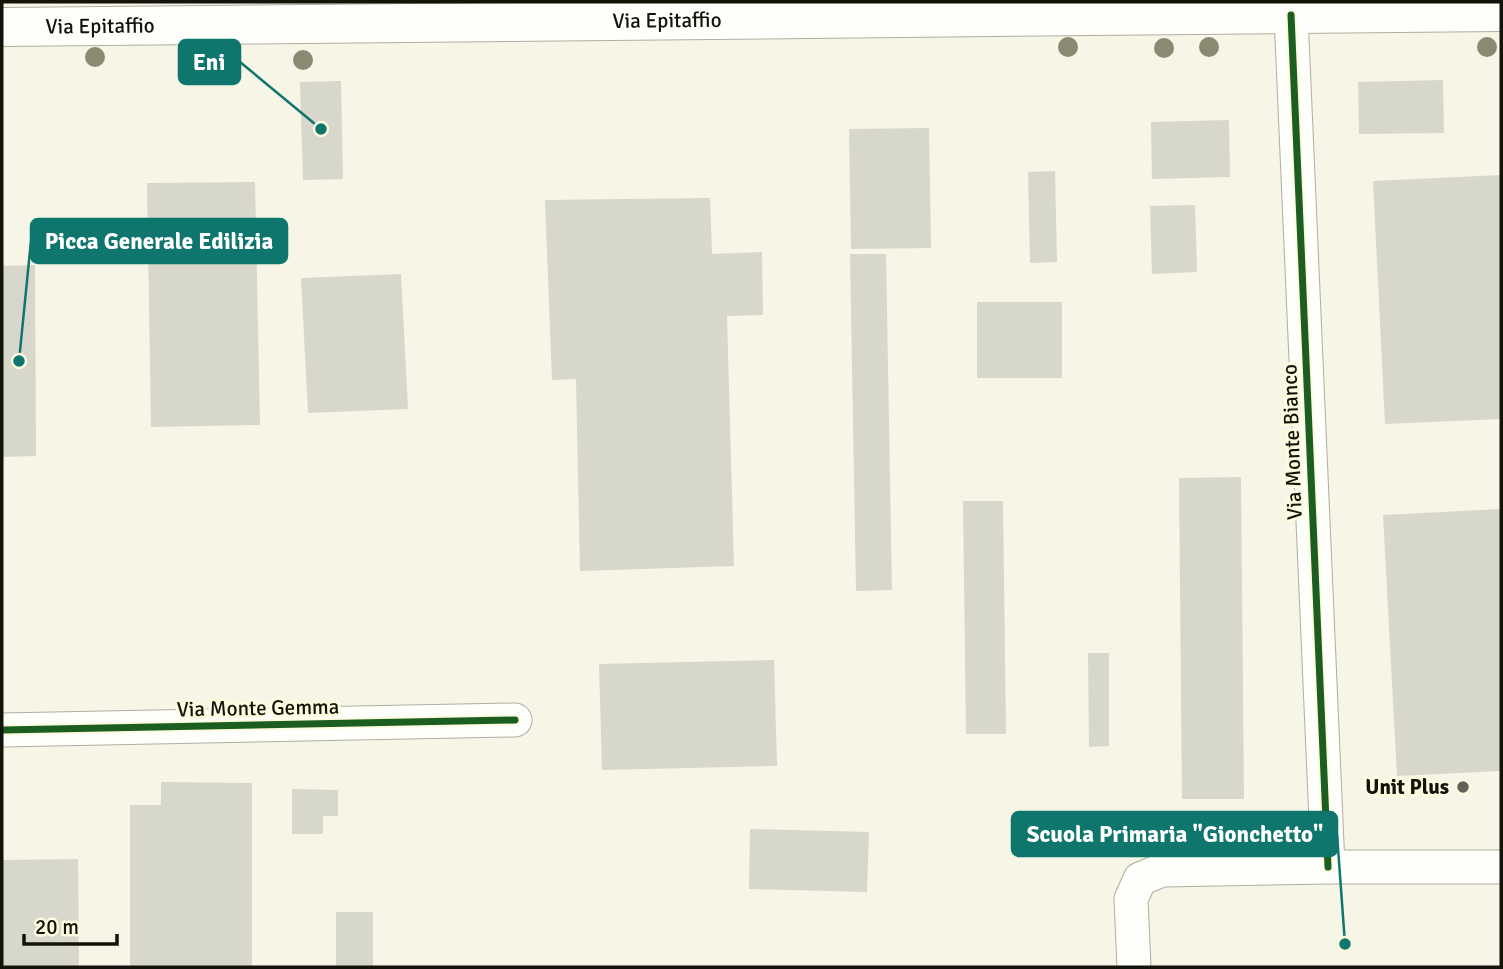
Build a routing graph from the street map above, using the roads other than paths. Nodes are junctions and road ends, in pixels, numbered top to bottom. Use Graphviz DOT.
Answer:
graph roads {
  1 [pos="1226,9"];
  2 [pos="1501,12"];
  3 [pos="330,13"];
  4 [pos="1292,15"];
  5 [pos="2,27"];
  6 [pos="515,720"];
  7 [pos="2,730"];
  8 [pos="1328,867"];
  9 [pos="1501,867"];
  10 [pos="1134,967"];
  1 -- 3 [label="main road, Via Epitaffio"];
  1 -- 4 [label="main road, Via Epitaffio"];
  2 -- 4 [label="main road, Via Epitaffio"];
  3 -- 5 [label="main road, Via Epitaffio"];
  4 -- 8 [label="street, Via Monte Bianco"];
  6 -- 7 [label="street, Via Monte Gemma"];
  8 -- 9 [label="street"];
  8 -- 10 [label="street"];
}
